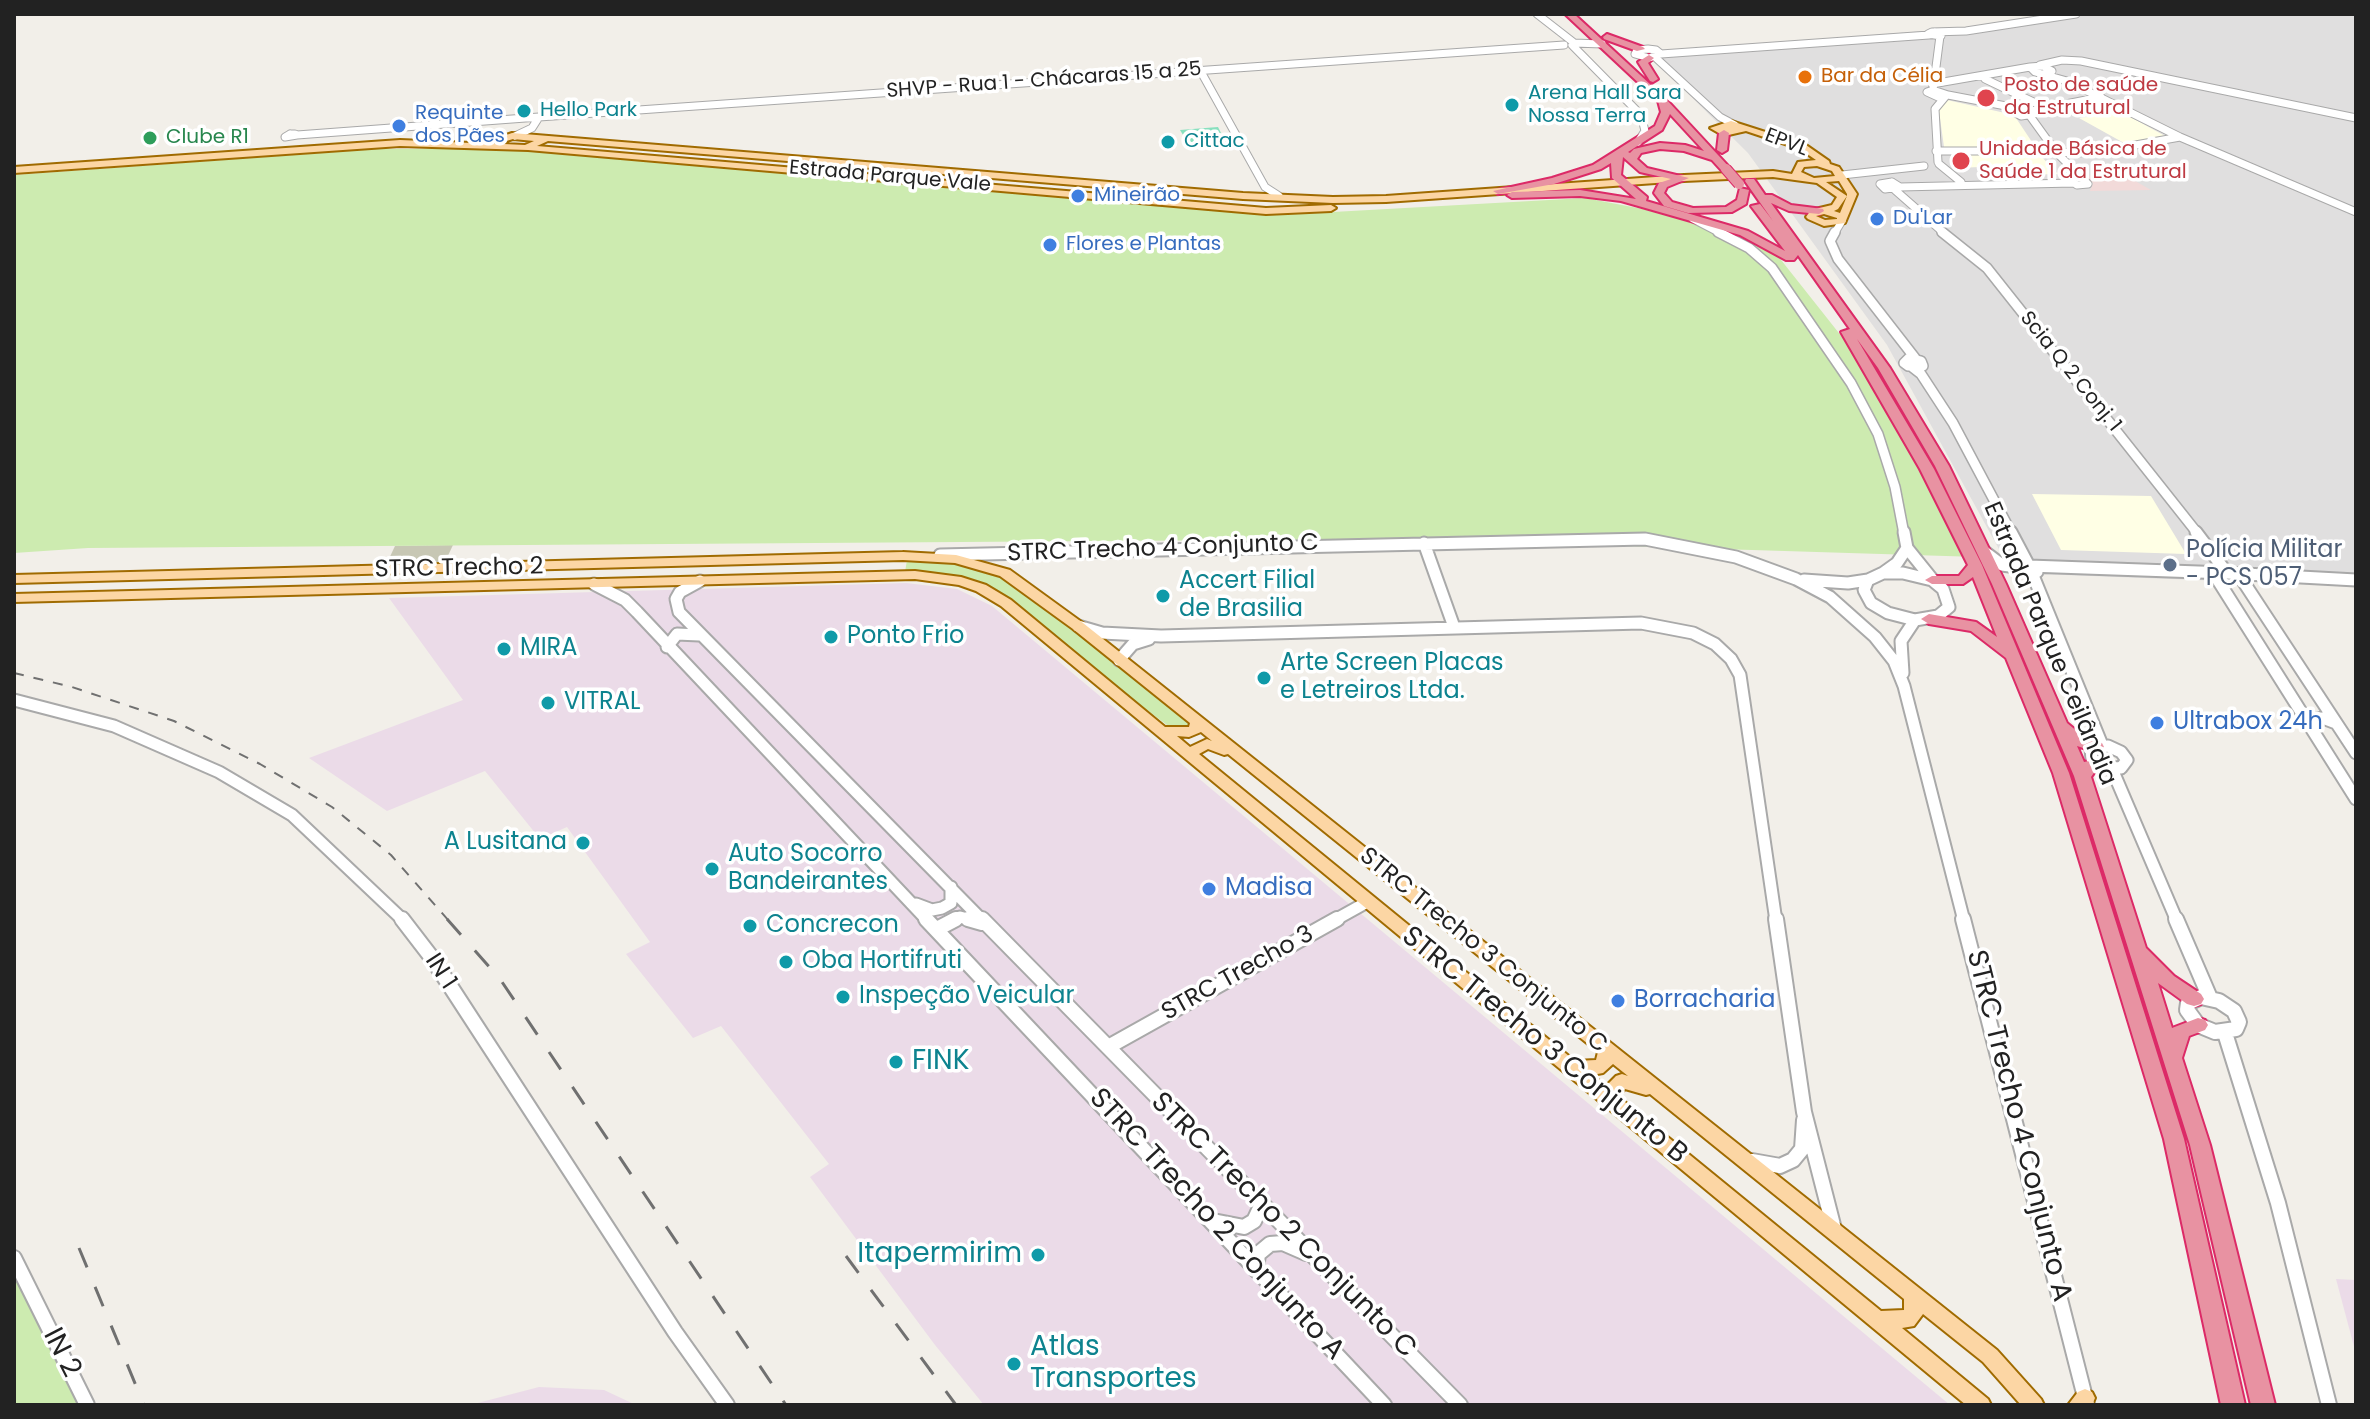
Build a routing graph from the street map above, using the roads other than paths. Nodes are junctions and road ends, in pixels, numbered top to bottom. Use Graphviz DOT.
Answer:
graph roads {
  1 [pos="1537,14"];
  2 [pos="2076,14"];
  3 [pos="1575,15"];
  4 [pos="1936,34"];
  5 [pos="1604,40"];
  6 [pos="1567,42"];
  7 [pos="1640,49"];
  8 [pos="1656,57"];
  9 [pos="2041,69"];
  10 [pos="1200,70"];
  11 [pos="1653,79"];
  12 [pos="1985,79"];
  13 [pos="1931,90"];
  14 [pos="1947,96"];
  15 [pos="2102,97"];
  16 [pos="1662,100"];
  17 [pos="2046,108"];
  18 [pos="2028,114"];
  19 [pos="539,117"];
  20 [pos="2356,118"];
  21 [pos="1720,125"];
  22 [pos="1737,128"];
  23 [pos="536,134"];
  24 [pos="512,136"];
  25 [pos="2180,137"];
  26 [pos="291,139"];
  27 [pos="1638,142"];
  28 [pos="500,147"];
  29 [pos="530,148"];
  30 [pos="1936,151"];
  31 [pos="2052,151"];
  32 [pos="1627,155"];
  33 [pos="1720,155"];
  34 [pos="1922,162"];
  35 [pos="1938,163"];
  36 [pos="52,164"];
  37 [pos="1799,165"];
  38 [pos="14,167"];
  39 [pos="1876,170"];
  40 [pos="1837,172"];
  41 [pos="1773,174"];
  42 [pos="1684,178"];
  43 [pos="2072,179"];
  44 [pos="1808,180"];
  45 [pos="1619,181"];
  46 [pos="1961,182"];
  47 [pos="1562,185"];
  48 [pos="1894,185"];
  49 [pos="1747,186"];
  50 [pos="1265,187"];
  51 [pos="1498,191"];
  52 [pos="1512,195"];
  53 [pos="1253,196"];
  54 [pos="1282,197"];
  55 [pos="1250,209"];
  56 [pos="1287,210"];
  57 [pos="1728,210"];
  58 [pos="2356,212"];
  59 [pos="1820,216"];
  60 [pos="1689,217"];
  61 [pos="1766,219"];
  62 [pos="1843,220"];
  63 [pos="1787,228"];
  64 [pos="1833,232"];
  65 [pos="1803,267"];
  66 [pos="1424,543"];
  67 [pos="1907,548"];
  68 [pos="897,556"];
  69 [pos="1979,558"];
  70 [pos="2031,570"];
  71 [pos="380,571"];
  72 [pos="441,571"];
  73 [pos="1883,573"];
  74 [pos="2219,575"];
  75 [pos="885,576"];
  76 [pos="2241,577"];
  77 [pos="14,579"];
  78 [pos="1796,579"];
  79 [pos="1868,580"];
  80 [pos="1932,580"];
  81 [pos="2356,580"];
  82 [pos="700,581"];
  83 [pos="594,584"];
  84 [pos="1999,584"];
  85 [pos="433,588"];
  86 [pos="371,589"];
  87 [pos="14,598"];
  88 [pos="1922,619"];
  89 [pos="1078,626"];
  90 [pos="1454,627"];
  91 [pos="1161,636"];
  92 [pos="703,638"];
  93 [pos="667,647"];
  94 [pos="1119,660"];
  95 [pos="2014,660"];
  96 [pos="1904,686"];
  97 [pos="14,700"];
  98 [pos="2293,701"];
  99 [pos="2323,702"];
  100 [pos="2054,711"];
  101 [pos="2306,721"];
  102 [pos="1197,722"];
  103 [pos="2337,723"];
  104 [pos="1161,730"];
  105 [pos="1189,753"];
  106 [pos="2356,753"];
  107 [pos="2102,756"];
  108 [pos="1261,773"];
  109 [pos="2082,776"];
  110 [pos="2356,799"];
  111 [pos="951,887"];
  112 [pos="1369,901"];
  113 [pos="912,902"];
  114 [pos="990,927"];
  115 [pos="937,929"];
  116 [pos="2138,950"];
  117 [pos="2202,998"];
  118 [pos="2198,1025"];
  119 [pos="2225,1033"];
  120 [pos="1108,1047"];
  121 [pos="1607,1051"];
  122 [pos="2173,1059"];
  123 [pos="1571,1068"];
  124 [pos="1612,1102"];
  125 [pos="1804,1112"];
  126 [pos="1732,1151"];
  127 [pos="1262,1204"];
  128 [pos="1209,1220"];
  129 [pos="1837,1237"];
  130 [pos="1313,1256"];
  131 [pos="14,1258"];
  132 [pos="1256,1270"];
  133 [pos="1914,1297"];
  134 [pos="1878,1319"];
  135 [pos="2084,1403"];
  136 [pos="1459,1404"];
  137 [pos="2037,1404"];
  138 [pos="87,1405"];
  139 [pos="727,1405"];
  140 [pos="1384,1405"];
  141 [pos="1981,1405"];
  142 [pos="2233,1405"];
  143 [pos="2263,1405"];
  144 [pos="2329,1405"];
  1 -- 6 [label="street"];
  2 -- 4 [label="street"];
  3 -- 5 [label="highway, Estrada Parque Ceilândia"];
  4 -- 8 [label="street"];
  4 -- 13 [label="street"];
  5 -- 6 [label="street, SHVP - Rua 1 - Chácaras 15 a 25"];
  5 -- 7 [label="highway"];
  5 -- 11 [label="highway, Estrada Parque Ceilândia"];
  5 -- 16 [label="highway, Estrada Parque Ceilândia"];
  6 -- 10 [label="street, SHVP - Rua 1 - Chácaras 15 a 25"];
  6 -- 27 [label="street"];
  7 -- 8 [label="street"];
  7 -- 8 [label="street, EPVL"];
  8 -- 11 [label="highway"];
  8 -- 21 [label="street, EPVL"];
  9 -- 12 [label="street"];
  9 -- 13 [label="street"];
  9 -- 15 [label="street"];
  9 -- 20 [label="street"];
  10 -- 19 [label="street, SHVP - Rua 1 - Chácaras 15 a 25"];
  10 -- 50 [label="street"];
  11 -- 33 [label="highway, Estrada Parque Ceilândia"];
  12 -- 14 [label="street"];
  12 -- 17 [label="street"];
  13 -- 14 [label="street"];
  13 -- 34 [label="street"];
  14 -- 18 [label="street"];
  14 -- 30 [label="street"];
  15 -- 17 [label="street"];
  15 -- 25 [label="street"];
  16 -- 27 [label="highway"];
  16 -- 33 [label="highway, Estrada Parque Ceilândia"];
  17 -- 18 [label="street"];
  18 -- 31 [label="street"];
  19 -- 23 [label="street"];
  19 -- 26 [label="street, SHVP - Rua 1 - Chácaras 15 a 25"];
  21 -- 22 [label="main road"];
  21 -- 22 [label="street, EPVL"];
  21 -- 33 [label="highway"];
  22 -- 37 [label="main road, EPVL"];
  22 -- 40 [label="main road, EPVL"];
  23 -- 24 [label="main road, Estrada Parque Vale"];
  23 -- 29 [label="main road"];
  23 -- 53 [label="main road, Estrada Parque Vale"];
  24 -- 26 [label="main road"];
  24 -- 28 [label="main road"];
  25 -- 31 [label="street"];
  25 -- 58 [label="street"];
  26 -- 36 [label="main road"];
  27 -- 32 [label="highway"];
  28 -- 29 [label="main road, Estrada Parque Vale"];
  28 -- 36 [label="main road"];
  29 -- 55 [label="main road, Estrada Parque Vale"];
  30 -- 31 [label="street"];
  30 -- 35 [label="street"];
  31 -- 43 [label="street"];
  32 -- 33 [label="highway"];
  32 -- 42 [label="highway"];
  32 -- 45 [label="highway"];
  32 -- 51 [label="highway"];
  33 -- 49 [label="highway, Estrada Parque Ceilândia, bridge"];
  34 -- 35 [label="street"];
  34 -- 39 [label="street"];
  34 -- 40 [label="street"];
  35 -- 46 [label="street"];
  36 -- 38 [label="main road"];
  37 -- 40 [label="main road"];
  37 -- 41 [label="main road"];
  37 -- 44 [label="main road"];
  39 -- 40 [label="street"];
  39 -- 48 [label="street, Scia Q 2 Conj. 1"];
  40 -- 44 [label="main road"];
  40 -- 62 [label="main road"];
  41 -- 42 [label="main road"];
  41 -- 44 [label="main road"];
  42 -- 45 [label="main road"];
  42 -- 57 [label="highway"];
  43 -- 46 [label="street"];
  43 -- 48 [label="street"];
  44 -- 59 [label="main road, EPVL"];
  45 -- 47 [label="main road"];
  45 -- 60 [label="highway"];
  46 -- 48 [label="street"];
  47 -- 51 [label="main road"];
  47 -- 52 [label="main road"];
  48 -- 74 [label="street, Scia Q 2 Conj. 1"];
  49 -- 57 [label="highway"];
  49 -- 59 [label="highway"];
  49 -- 61 [label="highway, Estrada Parque Ceilândia"];
  49 -- 63 [label="highway, Estrada Parque Ceilândia"];
  50 -- 53 [label="street"];
  50 -- 54 [label="street"];
  51 -- 54 [label="main road"];
  52 -- 56 [label="main road"];
  52 -- 60 [label="highway"];
  53 -- 54 [label="main road, Estrada Parque Vale"];
  53 -- 55 [label="main road"];
  54 -- 56 [label="main road"];
  55 -- 56 [label="main road, Estrada Parque Vale"];
  57 -- 61 [label="highway"];
  59 -- 62 [label="main road"];
  59 -- 63 [label="highway"];
  59 -- 64 [label="street"];
  60 -- 65 [label="highway"];
  60 -- 67 [label="street"];
  61 -- 65 [label="highway, Estrada Parque Ceilândia"];
  62 -- 64 [label="street"];
  63 -- 69 [label="highway, Estrada Parque Ceilândia"];
  64 -- 70 [label="street"];
  65 -- 69 [label="highway, Estrada Parque Ceilândia"];
  66 -- 68 [label="street, STRC Trecho 4 Conjunto C"];
  66 -- 78 [label="street, STRC Trecho 4 Conjunto C"];
  66 -- 90 [label="street"];
  67 -- 73 [label="street"];
  67 -- 80 [label="street"];
  68 -- 72 [label="main road, STRC Trecho 2"];
  68 -- 75 [label="main road"];
  68 -- 89 [label="main road, STRC Trecho 3 Conjunto C"];
  69 -- 70 [label="street"];
  69 -- 80 [label="highway"];
  69 -- 84 [label="highway, Estrada Parque Ceilândia"];
  69 -- 95 [label="highway, Estrada Parque Ceilândia"];
  70 -- 74 [label="street"];
  70 -- 84 [label="street"];
  70 -- 107 [label="street"];
  71 -- 72 [label="main road, STRC Trecho 2"];
  71 -- 77 [label="main road, STRC Trecho 2"];
  71 -- 86 [label="main road"];
  72 -- 85 [label="main road"];
  73 -- 79 [label="street"];
  73 -- 80 [label="street"];
  74 -- 76 [label="street"];
  74 -- 98 [label="street, Scia Q 2 Conj. 1"];
  75 -- 82 [label="main road, STRC Trecho 3 Conjunto C"];
  75 -- 104 [label="main road, STRC Trecho 3 Conjunto C"];
  76 -- 81 [label="street"];
  76 -- 99 [label="street"];
  78 -- 79 [label="street"];
  78 -- 96 [label="street"];
  79 -- 88 [label="street"];
  80 -- 88 [label="street"];
  82 -- 83 [label="main road, STRC Trecho 2"];
  82 -- 92 [label="street, STRC Trecho 2 Conjunto C"];
  83 -- 85 [label="main road, STRC Trecho 2"];
  83 -- 93 [label="street, STRC Trecho 2 Conjunto A"];
  84 -- 100 [label="highway, Estrada Parque Ceilândia"];
  85 -- 86 [label="main road, STRC Trecho 2"];
  86 -- 87 [label="main road, STRC Trecho 2"];
  88 -- 95 [label="highway"];
  88 -- 96 [label="street"];
  89 -- 91 [label="street"];
  89 -- 94 [label="main road, STRC Trecho 3 Conjunto C"];
  90 -- 91 [label="street"];
  90 -- 125 [label="street"];
  91 -- 94 [label="street"];
  92 -- 93 [label="street"];
  92 -- 111 [label="street, STRC Trecho 2 Conjunto C"];
  93 -- 113 [label="street, STRC Trecho 2 Conjunto A"];
  94 -- 102 [label="main road, STRC Trecho 3 Conjunto C"];
  95 -- 142 [label="highway, Estrada Parque Ceilândia"];
  96 -- 135 [label="street, STRC Trecho 4 Conjunto A"];
  97 -- 139 [label="street, IN 1"];
  98 -- 99 [label="street"];
  98 -- 101 [label="street, Scia Q 2 Conj. 1"];
  99 -- 103 [label="street"];
  100 -- 107 [label="highway"];
  100 -- 109 [label="highway, Estrada Parque Ceilândia"];
  101 -- 103 [label="street"];
  101 -- 110 [label="street, Scia Q 2 Conj. 1"];
  102 -- 104 [label="main road"];
  102 -- 108 [label="main road, STRC Trecho 3 Conjunto C"];
  103 -- 106 [label="street"];
  104 -- 105 [label="main road, STRC Trecho 3 Conjunto C"];
  105 -- 108 [label="main road"];
  105 -- 112 [label="main road, STRC Trecho 3 Conjunto C"];
  107 -- 109 [label="highway"];
  107 -- 117 [label="street"];
  108 -- 121 [label="main road, STRC Trecho 3 Conjunto C"];
  109 -- 116 [label="highway, Estrada Parque Ceilândia"];
  111 -- 113 [label="street"];
  111 -- 114 [label="street, STRC Trecho 2 Conjunto C"];
  112 -- 120 [label="street, STRC Trecho 3"];
  112 -- 123 [label="main road, STRC Trecho 3 Conjunto B"];
  113 -- 115 [label="street, STRC Trecho 2 Conjunto A"];
  114 -- 115 [label="street"];
  114 -- 120 [label="street, STRC Trecho 2 Conjunto C"];
  115 -- 128 [label="street, STRC Trecho 2 Conjunto A"];
  116 -- 117 [label="highway"];
  116 -- 122 [label="highway, Estrada Parque Ceilândia"];
  117 -- 118 [label="street"];
  117 -- 119 [label="street"];
  118 -- 119 [label="street"];
  118 -- 122 [label="highway"];
  119 -- 144 [label="street"];
  120 -- 127 [label="street, STRC Trecho 2 Conjunto C"];
  121 -- 123 [label="main road"];
  121 -- 126 [label="main road, STRC Trecho 3 Conjunto C"];
  122 -- 143 [label="highway, Estrada Parque Ceilândia"];
  123 -- 124 [label="main road, STRC Trecho 3 Conjunto B"];
  124 -- 126 [label="main road"];
  124 -- 134 [label="main road, STRC Trecho 3 Conjunto B"];
  125 -- 126 [label="street"];
  125 -- 129 [label="street"];
  126 -- 129 [label="main road, STRC Trecho 3 Conjunto C"];
  127 -- 128 [label="street"];
  127 -- 130 [label="street, STRC Trecho 2 Conjunto C"];
  128 -- 132 [label="street, STRC Trecho 2 Conjunto A"];
  129 -- 133 [label="main road, STRC Trecho 3 Conjunto C"];
  130 -- 132 [label="street"];
  130 -- 136 [label="street, STRC Trecho 2 Conjunto C"];
  131 -- 138 [label="street, IN 2"];
  132 -- 140 [label="street, STRC Trecho 2 Conjunto A"];
  133 -- 134 [label="main road"];
  133 -- 137 [label="main road, STRC Trecho 3 Conjunto C"];
  134 -- 141 [label="main road, STRC Trecho 3 Conjunto B"];
}
